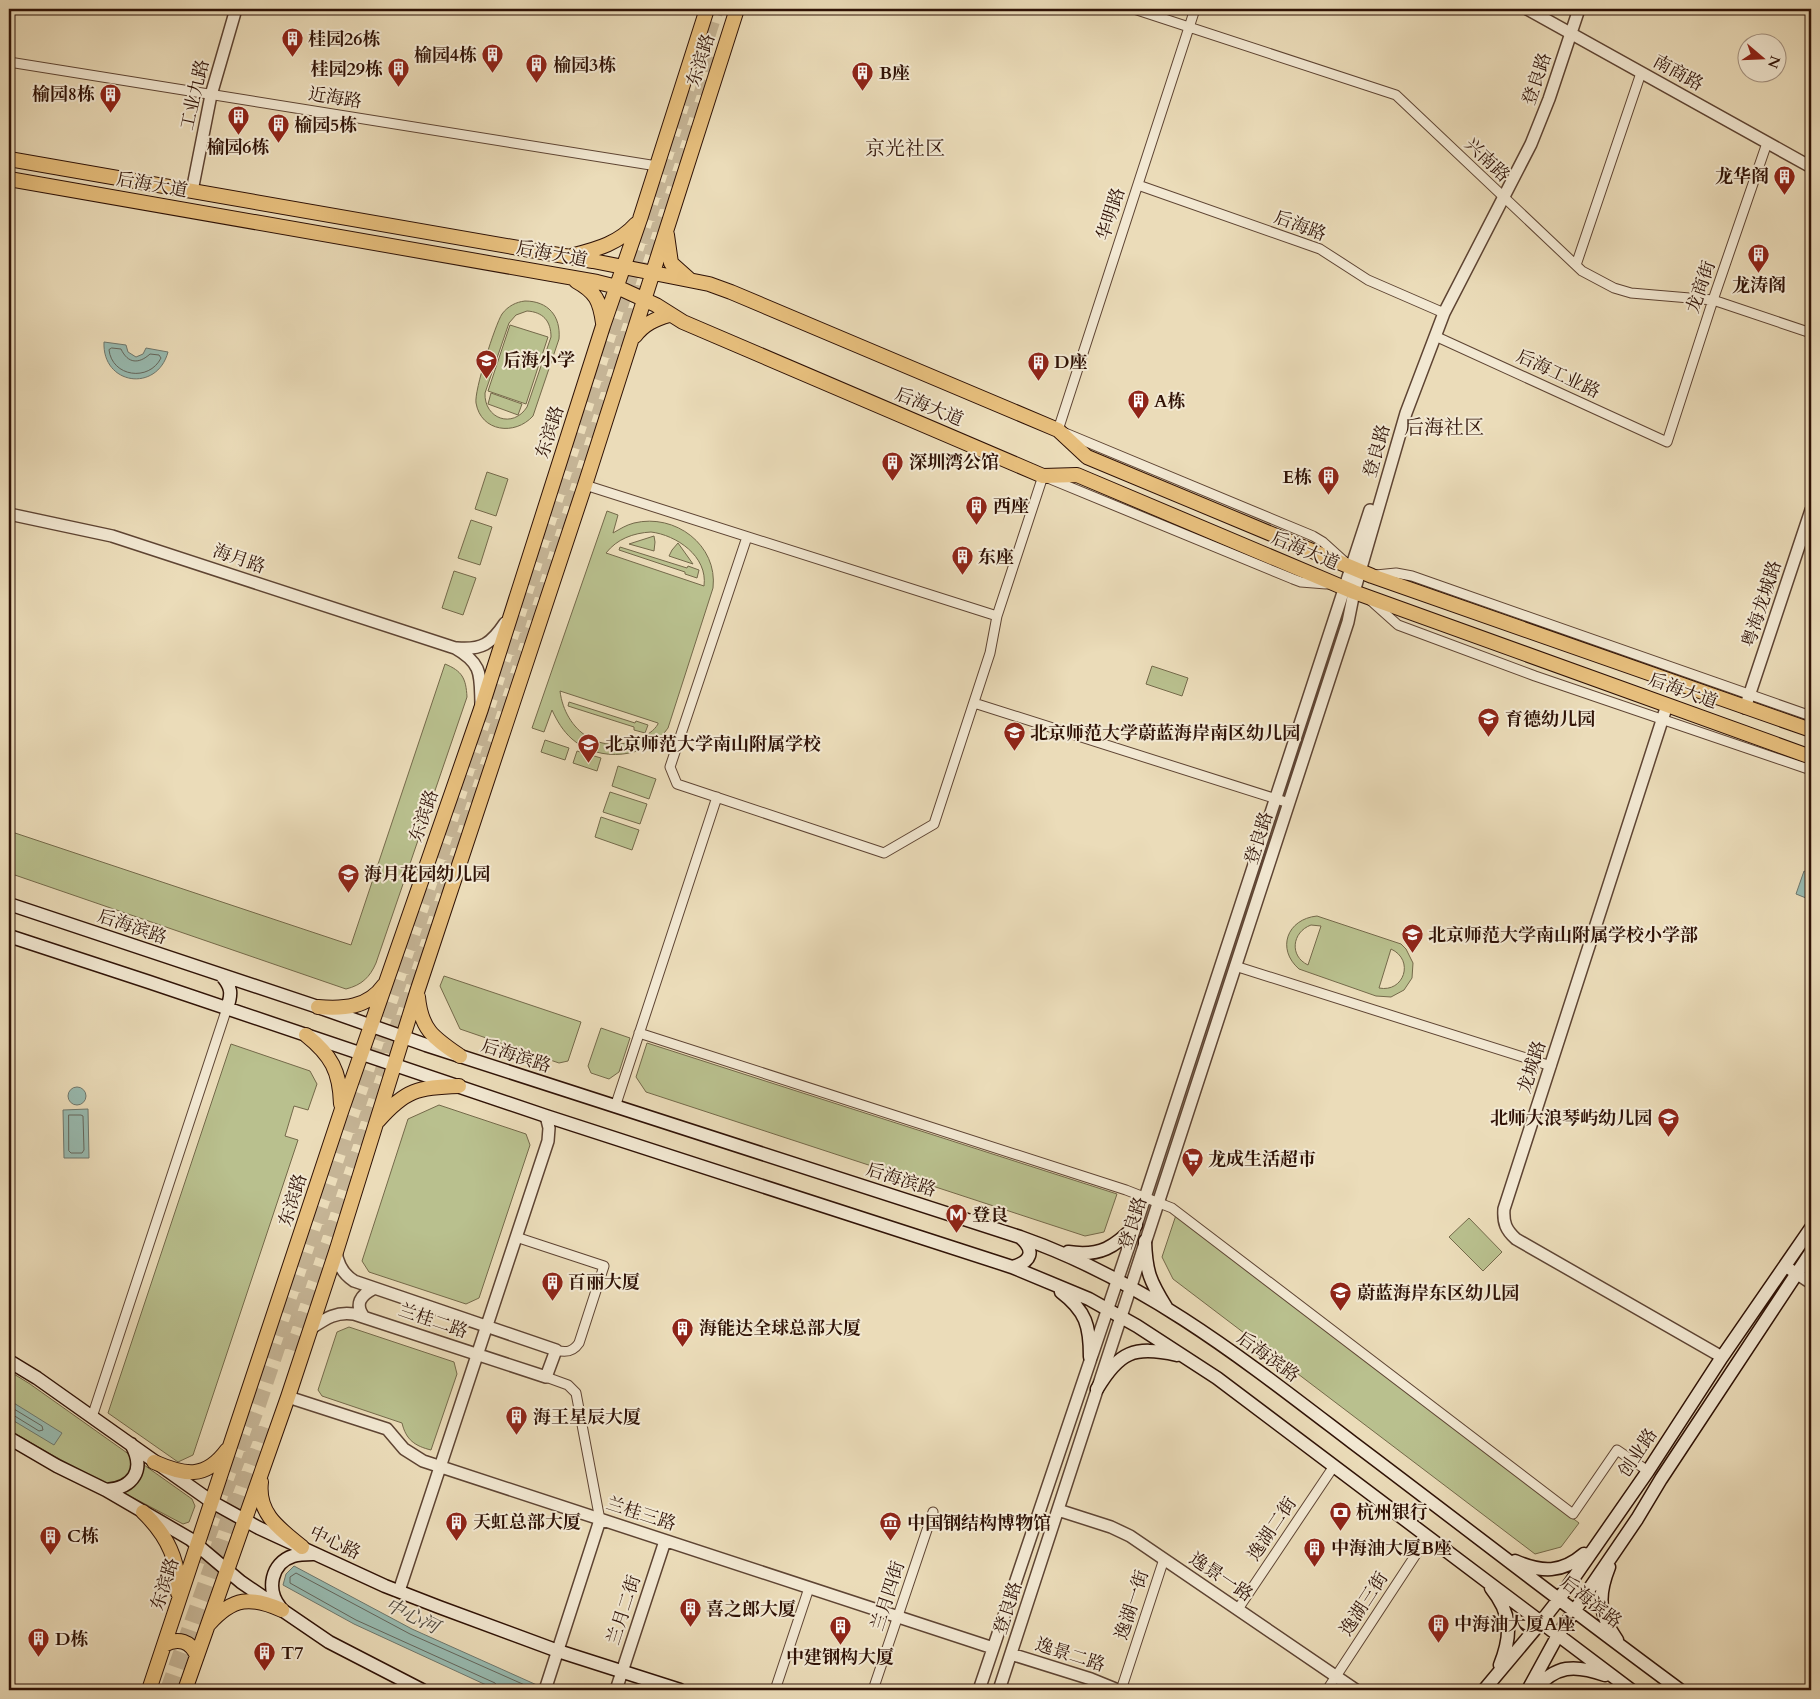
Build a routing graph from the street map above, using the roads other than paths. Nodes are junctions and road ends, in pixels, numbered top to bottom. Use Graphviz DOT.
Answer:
graph roads {
  1 [pos="236,9"];
  2 [pos="707,9"];
  3 [pos="737,9"];
  4 [pos="1134,9"];
  5 [pos="1195,9"];
  6 [pos="1527,9"];
  7 [pos="1579,9"];
  8 [pos="1189,27"];
  9 [pos="1571,34"];
  10 [pos="9,62"];
  11 [pos="1642,73"];
  12 [pos="211,95"];
  13 [pos="1767,143"];
  14 [pos="9,159"];
  15 [pos="657,166"];
  16 [pos="1811,167"];
  17 [pos="9,179"];
  18 [pos="1138,185"];
  19 [pos="192,191"];
  20 [pos="1504,198"];
  21 [pos="640,219"];
  22 [pos="667,229"];
  23 [pos="568,256"];
  24 [pos="1576,265"];
  25 [pos="623,267"];
  26 [pos="653,273"];
  27 [pos="568,277"];
  28 [pos="690,280"];
  29 [pos="617,287"];
  30 [pos="645,300"];
  31 [pos="1713,300"];
  32 [pos="1444,312"];
  33 [pos="669,315"];
  34 [pos="603,326"];
  35 [pos="1811,332"];
  36 [pos="1435,336"];
  37 [pos="631,342"];
  38 [pos="1058,430"];
  39 [pos="1667,442"];
  40 [pos="1043,476"];
  41 [pos="585,485"];
  42 [pos="1811,510"];
  43 [pos="9,514"];
  44 [pos="748,537"];
  45 [pos="1361,571"];
  46 [pos="1351,590"];
  47 [pos="513,610"];
  48 [pos="997,616"];
  49 [pos="455,648"];
  50 [pos="1748,701"];
  51 [pos="974,703"];
  52 [pos="481,709"];
  53 [pos="1665,712"];
  54 [pos="1811,716"];
  55 [pos="1811,730"];
  56 [pos="1811,757"];
  57 [pos="1811,770"];
  58 [pos="717,797"];
  59 [pos="1275,798"];
  60 [pos="1289,803"];
  61 [pos="9,904"];
  62 [pos="9,936"];
  63 [pos="1235,966"];
  64 [pos="221,975"];
  65 [pos="388,978"];
  66 [pos="417,992"];
  67 [pos="318,1007"];
  68 [pos="228,1008"];
  69 [pos="372,1026"];
  70 [pos="639,1033"];
  71 [pos="306,1035"];
  72 [pos="403,1037"];
  73 [pos="362,1053"];
  74 [pos="460,1056"];
  75 [pos="394,1064"];
  76 [pos="1551,1066"];
  77 [pos="459,1086"];
  78 [pos="615,1107"];
  79 [pos="342,1112"];
  80 [pos="1172,1113"];
  81 [pos="546,1116"];
  82 [pos="1186,1117"];
  83 [pos="374,1125"];
  84 [pos="1145,1196"];
  85 [pos="1158,1201"];
  86 [pos="1136,1225"];
  87 [pos="1811,1228"];
  88 [pos="516,1237"];
  89 [pos="1020,1237"];
  90 [pos="1145,1241"];
  91 [pos="1056,1250"];
  92 [pos="336,1252"];
  93 [pos="1793,1255"];
  94 [pos="1809,1260"];
  95 [pos="1785,1266"];
  96 [pos="1012,1267"];
  97 [pos="1796,1273"];
  98 [pos="1117,1280"];
  99 [pos="1047,1281"];
  100 [pos="1811,1283"];
  101 [pos="1130,1287"];
  102 [pos="373,1289"];
  103 [pos="1107,1308"];
  104 [pos="1168,1309"];
  105 [pos="364,1316"];
  106 [pos="1120,1316"];
  107 [pos="486,1327"];
  108 [pos="310,1329"];
  109 [pos="556,1350"];
  110 [pos="477,1354"];
  111 [pos="1090,1357"];
  112 [pos="1722,1357"];
  113 [pos="1188,1358"];
  114 [pos="9,1361"];
  115 [pos="546,1378"];
  116 [pos="1097,1389"];
  117 [pos="288,1397"];
  118 [pos="92,1417"];
  119 [pos="9,1438"];
  120 [pos="130,1444"];
  121 [pos="232,1444"];
  122 [pos="154,1462"];
  123 [pos="1334,1466"];
  124 [pos="440,1467"];
  125 [pos="262,1471"];
  126 [pos="1648,1471"];
  127 [pos="1660,1479"];
  128 [pos="106,1490"];
  129 [pos="212,1502"];
  130 [pos="1058,1510"];
  131 [pos="143,1512"];
  132 [pos="933,1512"];
  133 [pos="244,1520"];
  134 [pos="600,1520"];
  135 [pos="1428,1536"];
  136 [pos="1600,1538"];
  137 [pos="665,1541"];
  138 [pos="197,1545"];
  139 [pos="302,1547"];
  140 [pos="1617,1548"];
  141 [pos="318,1554"];
  142 [pos="1501,1554"];
  143 [pos="1164,1559"];
  144 [pos="227,1570"];
  145 [pos="1481,1577"];
  146 [pos="809,1588"];
  147 [pos="399,1591"];
  148 [pos="1558,1599"];
  149 [pos="178,1604"];
  150 [pos="1238,1609"];
  151 [pos="282,1610"];
  152 [pos="1575,1611"];
  153 [pos="898,1617"];
  154 [pos="1541,1622"];
  155 [pos="207,1627"];
  156 [pos="1558,1636"];
  157 [pos="164,1645"];
  158 [pos="993,1648"];
  159 [pos="1623,1648"];
  160 [pos="1011,1654"];
  161 [pos="197,1656"];
  162 [pos="556,1656"];
  163 [pos="1336,1676"];
  164 [pos="1614,1678"];
  165 [pos="619,1681"];
  166 [pos="1487,1686"];
  167 [pos="149,1690"];
  168 [pos="185,1690"];
  169 [pos="422,1690"];
  170 [pos="545,1690"];
  171 [pos="680,1690"];
  172 [pos="775,1690"];
  173 [pos="874,1690"];
  174 [pos="979,1690"];
  175 [pos="999,1690"];
  176 [pos="1120,1690"];
  177 [pos="1327,1690"];
  178 [pos="1356,1690"];
  179 [pos="1528,1690"];
  180 [pos="1534,1690"];
  181 [pos="1630,1690"];
  182 [pos="1680,1690"];
  1 -- 12 [label="street, 工业九路"];
  2 -- 15 [label="main road, 东滨路"];
  3 -- 22 [label="main road, 东滨路"];
  4 -- 8 [label="street, 兴南路"];
  5 -- 8 [label="street, 华明路"];
  6 -- 9 [label="street, 南商路"];
  7 -- 9 [label="street, 登良路"];
  8 -- 18 [label="street, 华明路"];
  8 -- 20 [label="street, 兴南路"];
  9 -- 11 [label="street, 南商路"];
  9 -- 20 [label="street, 登良路"];
  10 -- 12 [label="street, 近海路"];
  11 -- 13 [label="street, 南商路"];
  11 -- 24 [label="street"];
  12 -- 15 [label="street, 近海路"];
  12 -- 19 [label="street, 工业九路"];
  13 -- 16 [label="street, 南商路"];
  13 -- 31 [label="street, 龙商街"];
  14 -- 19 [label="main road, 后海大道"];
  15 -- 21 [label="main road, 东滨路"];
  17 -- 27 [label="main road, 后海大道"];
  18 -- 32 [label="street, 后海路"];
  18 -- 38 [label="street, 华明路"];
  19 -- 23 [label="main road, 后海大道"];
  20 -- 24 [label="street, 兴南路"];
  20 -- 32 [label="street, 登良路"];
  21 -- 23 [label="main road"];
  21 -- 25 [label="main road, 东滨路"];
  22 -- 26 [label="main road, 东滨路"];
  22 -- 28 [label="main road"];
  23 -- 25 [label="main road, 后海大道"];
  24 -- 31 [label="street, 兴南路"];
  25 -- 26 [label="main road, 后海大道"];
  25 -- 29 [label="main road, 东滨路"];
  26 -- 28 [label="main road, 后海大道"];
  26 -- 30 [label="main road, 东滨路"];
  27 -- 29 [label="main road, 后海大道"];
  27 -- 34 [label="main road"];
  28 -- 38 [label="main road, 后海大道"];
  29 -- 30 [label="main road, 后海大道"];
  29 -- 34 [label="main road, 东滨路"];
  30 -- 33 [label="main road, 后海大道"];
  30 -- 37 [label="main road, 东滨路"];
  31 -- 35 [label="street, 兴南路"];
  31 -- 39 [label="street, 龙商街"];
  32 -- 36 [label="street, 登良路"];
  33 -- 37 [label="main road"];
  33 -- 40 [label="main road, 后海大道"];
  34 -- 47 [label="main road, 东滨路"];
  36 -- 39 [label="street, 后海工业路"];
  36 -- 45 [label="street, 登良路"];
  37 -- 41 [label="main road, 东滨路"];
  38 -- 45 [label="main road, 后海大道"];
  40 -- 46 [label="main road, 后海大道"];
  40 -- 48 [label="street"];
  41 -- 44 [label="street"];
  41 -- 66 [label="main road, 东滨路"];
  42 -- 50 [label="street, 粤海龙城路"];
  43 -- 49 [label="street, 海月路"];
  44 -- 48 [label="street"];
  44 -- 58 [label="street"];
  45 -- 46 [label="street, 登良路"];
  45 -- 50 [label="main road, 后海大道"];
  46 -- 53 [label="main road, 后海大道"];
  46 -- 59 [label="street"];
  46 -- 60 [label="street, 登良路"];
  47 -- 49 [label="street"];
  47 -- 52 [label="main road, 东滨路"];
  48 -- 51 [label="street"];
  49 -- 52 [label="street"];
  50 -- 54 [label="street"];
  50 -- 55 [label="main road, 后海大道"];
  51 -- 58 [label="street"];
  51 -- 59 [label="street"];
  52 -- 65 [label="main road, 东滨路"];
  53 -- 56 [label="main road, 后海大道"];
  53 -- 57 [label="street"];
  53 -- 76 [label="street, 龙城路"];
  58 -- 70 [label="street"];
  59 -- 60 [label="street"];
  59 -- 80 [label="street"];
  60 -- 63 [label="street, 登良路"];
  61 -- 64 [label="main road, 后海滨路"];
  62 -- 68 [label="main road"];
  63 -- 76 [label="street"];
  63 -- 82 [label="street, 登良路"];
  64 -- 67 [label="main road, 后海滨路"];
  64 -- 68 [label="main road"];
  65 -- 67 [label="main road"];
  65 -- 69 [label="main road, 东滨路"];
  66 -- 72 [label="main road, 东滨路"];
  66 -- 74 [label="main road"];
  67 -- 69 [label="main road, 后海滨路"];
  68 -- 71 [label="main road"];
  68 -- 118 [label="street"];
  69 -- 72 [label="main road, 后海滨路"];
  69 -- 73 [label="main road, 东滨路"];
  70 -- 78 [label="street"];
  70 -- 84 [label="street"];
  71 -- 73 [label="main road"];
  71 -- 79 [label="main road"];
  72 -- 74 [label="main road, 后海滨路"];
  72 -- 75 [label="main road, 东滨路"];
  73 -- 75 [label="main road"];
  73 -- 79 [label="main road, 东滨路"];
  74 -- 78 [label="main road, 后海滨路"];
  75 -- 77 [label="main road"];
  75 -- 83 [label="main road, 东滨路"];
  76 -- 112 [label="street, 龙城路"];
  77 -- 81 [label="main road"];
  77 -- 83 [label="main road"];
  78 -- 89 [label="main road, 后海滨路"];
  79 -- 121 [label="main road, 东滨路"];
  80 -- 82 [label="street"];
  80 -- 84 [label="street"];
  81 -- 88 [label="street"];
  81 -- 96 [label="main road"];
  82 -- 85 [label="street, 登良路"];
  83 -- 92 [label="main road, 东滨路"];
  84 -- 85 [label="street"];
  84 -- 86 [label="street"];
  85 -- 90 [label="street, 登良路"];
  85 -- 126 [label="street"];
  86 -- 91 [label="main road"];
  86 -- 98 [label="street"];
  87 -- 93 [label="main road, 创业路"];
  88 -- 107 [label="street"];
  88 -- 109 [label="street"];
  89 -- 91 [label="main road, 后海滨路"];
  89 -- 96 [label="main road"];
  90 -- 101 [label="street, 登良路"];
  90 -- 104 [label="main road"];
  91 -- 98 [label="main road, 后海滨路"];
  92 -- 102 [label="street, 兰桂二路"];
  92 -- 108 [label="main road, 东滨路"];
  93 -- 94 [label="street"];
  93 -- 95 [label="main road, 创业路"];
  94 -- 97 [label="main road, 创业路"];
  95 -- 97 [label="street"];
  95 -- 112 [label="main road, 创业路"];
  96 -- 99 [label="main road"];
  97 -- 100 [label="street"];
  97 -- 127 [label="main road, 创业路"];
  98 -- 101 [label="main road, 后海滨路"];
  98 -- 103 [label="street"];
  99 -- 103 [label="main road"];
  99 -- 111 [label="main road"];
  101 -- 104 [label="main road, 后海滨路"];
  101 -- 106 [label="street, 登良路"];
  102 -- 105 [label="street"];
  102 -- 107 [label="street, 兰桂二路"];
  103 -- 106 [label="main road"];
  103 -- 111 [label="street"];
  104 -- 142 [label="main road, 后海滨路"];
  105 -- 108 [label="street, 兰桂二路"];
  105 -- 110 [label="street, 兰桂二路"];
  106 -- 113 [label="main road"];
  106 -- 116 [label="street, 登良路"];
  107 -- 109 [label="street, 兰桂二路"];
  107 -- 110 [label="street"];
  108 -- 117 [label="main road, 东滨路"];
  109 -- 115 [label="street"];
  110 -- 115 [label="street, 兰桂二路"];
  110 -- 124 [label="street"];
  111 -- 158 [label="street"];
  112 -- 126 [label="main road, 创业路"];
  113 -- 116 [label="main road"];
  113 -- 123 [label="main road"];
  114 -- 118 [label="main road, 中心路"];
  115 -- 134 [label="street"];
  116 -- 130 [label="street, 登良路"];
  117 -- 124 [label="street, 兰桂三路"];
  117 -- 125 [label="main road, 东滨路"];
  118 -- 120 [label="main road, 中心路"];
  119 -- 128 [label="main road"];
  120 -- 122 [label="main road, 中心路"];
  120 -- 128 [label="main road"];
  121 -- 122 [label="main road"];
  121 -- 129 [label="main road, 东滨路"];
  122 -- 129 [label="main road, 中心路"];
  123 -- 135 [label="main road"];
  123 -- 150 [label="street, 逸湖二街"];
  124 -- 134 [label="street, 兰桂三路"];
  124 -- 147 [label="street"];
  125 -- 133 [label="main road, 东滨路"];
  125 -- 139 [label="main road"];
  126 -- 127 [label="main road"];
  126 -- 136 [label="main road, 创业路"];
  127 -- 140 [label="main road, 创业路"];
  128 -- 131 [label="main road"];
  129 -- 133 [label="main road, 中心路"];
  129 -- 138 [label="main road, 东滨路"];
  130 -- 143 [label="street, 逸景一路"];
  130 -- 160 [label="street, 登良路"];
  131 -- 138 [label="main road"];
  131 -- 149 [label="main road"];
  132 -- 153 [label="street, 兰月四街"];
  133 -- 139 [label="main road, 中心路"];
  133 -- 144 [label="main road, 东滨路"];
  134 -- 137 [label="street, 兰桂三路"];
  134 -- 162 [label="street"];
  135 -- 145 [label="main road"];
  135 -- 163 [label="street, 逸湖三街"];
  136 -- 142 [label="main road"];
  136 -- 148 [label="main road, 创业路"];
  137 -- 146 [label="street, 兰桂三路"];
  137 -- 165 [label="street, 兰月二街"];
  138 -- 144 [label="main road"];
  138 -- 149 [label="main road, 东滨路"];
  139 -- 141 [label="main road, 中心路"];
  140 -- 152 [label="main road, 创业路"];
  140 -- 159 [label="main road"];
  141 -- 147 [label="main road, 中心路"];
  141 -- 151 [label="main road"];
  142 -- 148 [label="main road, 后海滨路"];
  143 -- 150 [label="street, 逸景一路"];
  143 -- 176 [label="street, 逸湖一街"];
  144 -- 151 [label="main road"];
  144 -- 155 [label="main road, 东滨路"];
  145 -- 154 [label="main road"];
  145 -- 166 [label="main road"];
  146 -- 153 [label="street, 兰桂三路"];
  146 -- 172 [label="street"];
  147 -- 162 [label="main road, 中心路"];
  148 -- 152 [label="main road, 后海滨路"];
  148 -- 154 [label="main road, 创业路"];
  149 -- 157 [label="main road, 东滨路"];
  150 -- 163 [label="street, 逸景一路"];
  151 -- 155 [label="main road"];
  151 -- 169 [label="main road"];
  152 -- 156 [label="main road, 创业路"];
  152 -- 159 [label="main road, 后海滨路"];
  153 -- 158 [label="street, 兰桂三路"];
  153 -- 173 [label="street, 兰月四街"];
  154 -- 156 [label="main road"];
  154 -- 166 [label="main road, 创业路"];
  155 -- 161 [label="main road, 东滨路"];
  156 -- 164 [label="main road"];
  156 -- 179 [label="main road, 创业路"];
  157 -- 161 [label="main road"];
  157 -- 167 [label="main road, 东滨路"];
  158 -- 174 [label="street"];
  159 -- 182 [label="main road, 后海滨路"];
  160 -- 175 [label="street, 登良路"];
  160 -- 176 [label="street, 逸景二路"];
  161 -- 168 [label="main road, 东滨路"];
  162 -- 165 [label="main road, 中心路"];
  162 -- 170 [label="street"];
  163 -- 177 [label="street, 逸湖三街"];
  163 -- 178 [label="street, 逸景一路"];
  164 -- 180 [label="main road"];
  164 -- 181 [label="main road"];
  165 -- 171 [label="main road, 中心路"];
}
